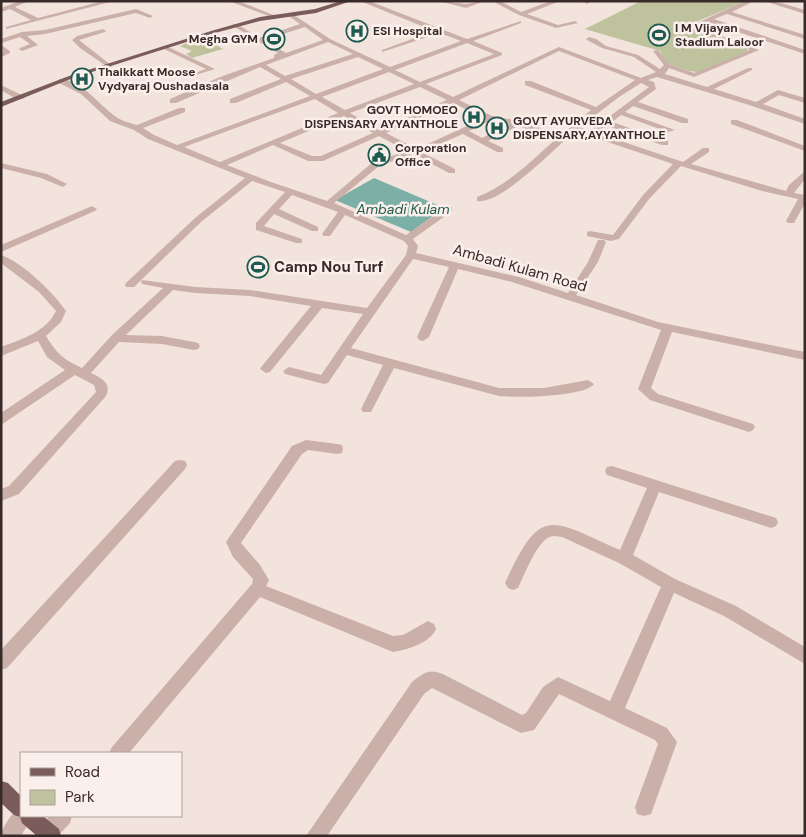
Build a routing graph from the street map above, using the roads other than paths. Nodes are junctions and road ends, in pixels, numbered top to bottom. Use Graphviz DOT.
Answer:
graph roads {
  1 [pos="26,1"];
  2 [pos="110,1"];
  3 [pos="232,1"];
  4 [pos="348,1"];
  5 [pos="363,1"];
  6 [pos="442,1"];
  7 [pos="482,1"];
  8 [pos="495,1"];
  9 [pos="557,1"];
  10 [pos="751,1"];
  11 [pos="767,1"];
  12 [pos="11,7"];
  13 [pos="1,10"];
  14 [pos="727,12"];
  15 [pos="805,12"];
  16 [pos="289,14"];
  17 [pos="521,14"];
  18 [pos="150,16"];
  19 [pos="273,16"];
  20 [pos="36,20"];
  21 [pos="709,20"];
  22 [pos="519,22"];
  23 [pos="575,23"];
  24 [pos="5,26"];
  25 [pos="235,26"];
  26 [pos="305,26"];
  27 [pos="440,31"];
  28 [pos="103,32"];
  29 [pos="21,36"];
  30 [pos="805,37"];
  31 [pos="589,39"];
  32 [pos="258,40"];
  33 [pos="328,40"];
  34 [pos="1,41"];
  35 [pos="466,41"];
  36 [pos="1,47"];
  37 [pos="166,48"];
  38 [pos="22,49"];
  39 [pos="384,51"];
  40 [pos="656,51"];
  41 [pos="805,52"];
  42 [pos="1,55"];
  43 [pos="358,55"];
  44 [pos="260,65"];
  45 [pos="667,65"];
  46 [pos="109,66"];
  47 [pos="750,69"];
  48 [pos="388,70"];
  49 [pos="660,74"];
  50 [pos="191,76"];
  51 [pos="287,78"];
  52 [pos="640,80"];
  53 [pos="62,81"];
  54 [pos="528,83"];
  55 [pos="421,85"];
  56 [pos="1,87"];
  57 [pos="706,90"];
  58 [pos="314,96"];
  59 [pos="21,98"];
  60 [pos="454,100"];
  61 [pos="173,101"];
  62 [pos="233,101"];
  63 [pos="805,102"];
  64 [pos="633,103"];
  65 [pos="756,104"];
  66 [pos="1,105"];
  67 [pos="182,110"];
  68 [pos="597,110"];
  69 [pos="620,112"];
  70 [pos="344,114"];
  71 [pos="787,116"];
  72 [pos="490,118"];
  73 [pos="685,121"];
  74 [pos="607,122"];
  75 [pos="734,122"];
  76 [pos="805,122"];
  77 [pos="518,124"];
  78 [pos="137,128"];
  79 [pos="574,128"];
  80 [pos="671,130"];
  81 [pos="463,131"];
  82 [pos="379,133"];
  83 [pos="592,133"];
  84 [pos="562,138"];
  85 [pos="482,141"];
  86 [pos="274,143"];
  87 [pos="665,143"];
  88 [pos="178,147"];
  89 [pos="805,149"];
  90 [pos="500,150"];
  91 [pos="706,150"];
  92 [pos="412,152"];
  93 [pos="1,164"];
  94 [pos="682,164"];
  95 [pos="219,165"];
  96 [pos="452,171"];
  97 [pos="805,174"];
  98 [pos="251,177"];
  99 [pos="63,184"];
  100 [pos="290,192"];
  101 [pos="789,194"];
  102 [pos="804,198"];
  103 [pos="480,199"];
  104 [pos="328,204"];
  105 [pos="92,209"];
  106 [pos="448,209"];
  107 [pos="273,210"];
  108 [pos="343,211"];
  109 [pos="791,222"];
  110 [pos="315,229"];
  111 [pos="326,234"];
  112 [pos="590,234"];
  113 [pos="407,239"];
  114 [pos="299,241"];
  115 [pos="601,242"];
  116 [pos="1,249"];
  117 [pos="411,255"];
  118 [pos="1,258"];
  119 [pos="455,265"];
  120 [pos="146,282"];
  121 [pos="130,285"];
  122 [pos="171,286"];
  123 [pos="570,297"];
  124 [pos="319,304"];
  125 [pos="370,312"];
  126 [pos="668,327"];
  127 [pos="40,334"];
  128 [pos="423,337"];
  129 [pos="116,338"];
  130 [pos="194,346"];
  131 [pos="344,350"];
  132 [pos="1,352"];
  133 [pos="805,356"];
  134 [pos="390,363"];
  135 [pos="266,369"];
  136 [pos="78,371"];
  137 [pos="289,371"];
  138 [pos="588,384"];
  139 [pos="367,409"];
  140 [pos="1,420"];
  141 [pos="749,427"];
  142 [pos="337,449"];
  143 [pos="180,465"];
  144 [pos="612,471"];
  145 [pos="655,486"];
  146 [pos="1,495"];
  147 [pos="771,522"];
  148 [pos="624,558"];
  149 [pos="513,583"];
  150 [pos="670,584"];
  151 [pos="257,589"];
  152 [pos="428,629"];
  153 [pos="805,656"];
  154 [pos="1,662"];
  155 [pos="614,712"];
  156 [pos="119,752"];
  157 [pos="1,790"];
  158 [pos="20,807"];
  159 [pos="644,807"];
  160 [pos="23,817"];
  161 [pos="30,817"];
  162 [pos="62,817"];
  163 [pos="50,834"];
  164 [pos="9,836"];
  165 [pos="315,836"];
  1 -- 12 [label="street"];
  2 -- 20 [label="street"];
  3 -- 19 [label="street"];
  4 -- 16 [label="main road"];
  5 -- 27 [label="street"];
  6 -- 7 [label="street"];
  8 -- 17 [label="street"];
  9 -- 17 [label="street"];
  10 -- 14 [label="street"];
  11 -- 15 [label="street"];
  12 -- 13 [label="street"];
  12 -- 20 [label="street"];
  14 -- 21 [label="street"];
  14 -- 30 [label="street"];
  16 -- 19 [label="main road"];
  16 -- 26 [label="street"];
  17 -- 23 [label="street"];
  18 -- 29 [label="street"];
  19 -- 25 [label="main road"];
  20 -- 24 [label="street"];
  21 -- 41 [label="street"];
  21 -- 45 [label="street"];
  22 -- 35 [label="street"];
  24 -- 29 [label="street"];
  25 -- 32 [label="street"];
  25 -- 37 [label="main road"];
  26 -- 32 [label="street"];
  26 -- 33 [label="street"];
  27 -- 35 [label="street"];
  27 -- 39 [label="street"];
  28 -- 46 [label="street"];
  29 -- 34 [label="street"];
  29 -- 38 [label="street"];
  31 -- 49 [label="street"];
  32 -- 44 [label="street"];
  33 -- 43 [label="street"];
  33 -- 44 [label="street"];
  35 -- 48 [label="street"];
  35 -- 55 [label="street"];
  36 -- 42 [label="street"];
  37 -- 46 [label="main road"];
  37 -- 50 [label="street"];
  40 -- 45 [label="street"];
  43 -- 48 [label="street"];
  43 -- 51 [label="street"];
  44 -- 51 [label="street"];
  44 -- 61 [label="street"];
  45 -- 49 [label="street"];
  46 -- 53 [label="main road"];
  47 -- 57 [label="street"];
  48 -- 55 [label="street"];
  48 -- 58 [label="street"];
  49 -- 52 [label="street"];
  49 -- 57 [label="street"];
  51 -- 58 [label="street"];
  51 -- 62 [label="street"];
  52 -- 60 [label="street"];
  52 -- 64 [label="street"];
  52 -- 68 [label="street"];
  53 -- 59 [label="main road"];
  53 -- 78 [label="street"];
  54 -- 68 [label="street"];
  55 -- 60 [label="street"];
  55 -- 70 [label="street"];
  56 -- 59 [label="street"];
  57 -- 65 [label="street"];
  58 -- 70 [label="street"];
  58 -- 88 [label="street"];
  59 -- 66 [label="main road"];
  60 -- 72 [label="street"];
  60 -- 82 [label="street"];
  63 -- 65 [label="street"];
  63 -- 71 [label="street"];
  64 -- 69 [label="street"];
  64 -- 73 [label="street"];
  65 -- 71 [label="street"];
  67 -- 78 [label="street"];
  68 -- 79 [label="street"];
  69 -- 74 [label="street"];
  69 -- 80 [label="street"];
  70 -- 82 [label="street"];
  70 -- 86 [label="street"];
  71 -- 76 [label="street"];
  72 -- 77 [label="street"];
  72 -- 81 [label="street"];
  74 -- 83 [label="street"];
  74 -- 87 [label="street"];
  75 -- 89 [label="street"];
  77 -- 84 [label="street"];
  77 -- 85 [label="street"];
  78 -- 88 [label="street"];
  79 -- 83 [label="street"];
  79 -- 84 [label="street"];
  81 -- 85 [label="street"];
  81 -- 92 [label="street"];
  82 -- 86 [label="street"];
  82 -- 92 [label="street"];
  83 -- 94 [label="street"];
  84 -- 103 [label="street"];
  85 -- 90 [label="street"];
  86 -- 95 [label="street"];
  88 -- 95 [label="street"];
  91 -- 94 [label="street"];
  92 -- 96 [label="street"];
  92 -- 104 [label="street"];
  93 -- 99 [label="street"];
  94 -- 101 [label="street"];
  94 -- 112 [label="street"];
  95 -- 98 [label="street"];
  97 -- 101 [label="street"];
  98 -- 100 [label="street"];
  98 -- 121 [label="street"];
  100 -- 104 [label="street"];
  100 -- 107 [label="street"];
  101 -- 102 [label="street"];
  102 -- 109 [label="street"];
  104 -- 108 [label="street"];
  105 -- 116 [label="street"];
  106 -- 113 [label="street"];
  107 -- 110 [label="street"];
  107 -- 114 [label="street"];
  108 -- 111 [label="street"];
  108 -- 113 [label="street"];
  113 -- 117 [label="street"];
  115 -- 123 [label="street"];
  117 -- 119 [label="street, Ambadi Kulam Road"];
  117 -- 125 [label="street"];
  118 -- 127 [label="street"];
  119 -- 123 [label="street, Ambadi Kulam Road"];
  119 -- 128 [label="street"];
  120 -- 122 [label="street"];
  122 -- 124 [label="street"];
  122 -- 129 [label="street"];
  123 -- 126 [label="street, Ambadi Kulam Road"];
  124 -- 125 [label="street"];
  124 -- 135 [label="street"];
  125 -- 131 [label="street"];
  126 -- 133 [label="street, Ambadi Kulam Road"];
  126 -- 141 [label="street"];
  127 -- 132 [label="street"];
  127 -- 136 [label="street"];
  129 -- 130 [label="street"];
  129 -- 136 [label="street"];
  131 -- 134 [label="street"];
  131 -- 137 [label="street"];
  134 -- 138 [label="street"];
  134 -- 139 [label="street"];
  136 -- 140 [label="street"];
  136 -- 146 [label="street"];
  142 -- 151 [label="street"];
  143 -- 154 [label="street"];
  144 -- 145 [label="street"];
  145 -- 147 [label="street"];
  145 -- 148 [label="street"];
  148 -- 149 [label="street"];
  148 -- 150 [label="street"];
  150 -- 153 [label="street"];
  150 -- 155 [label="street"];
  151 -- 152 [label="street"];
  151 -- 156 [label="street"];
  155 -- 159 [label="street"];
  155 -- 165 [label="street"];
  157 -- 158 [label="main road"];
  160 -- 164 [label="street"];
  161 -- 163 [label="main road"];
  162 -- 163 [label="street"];
}
